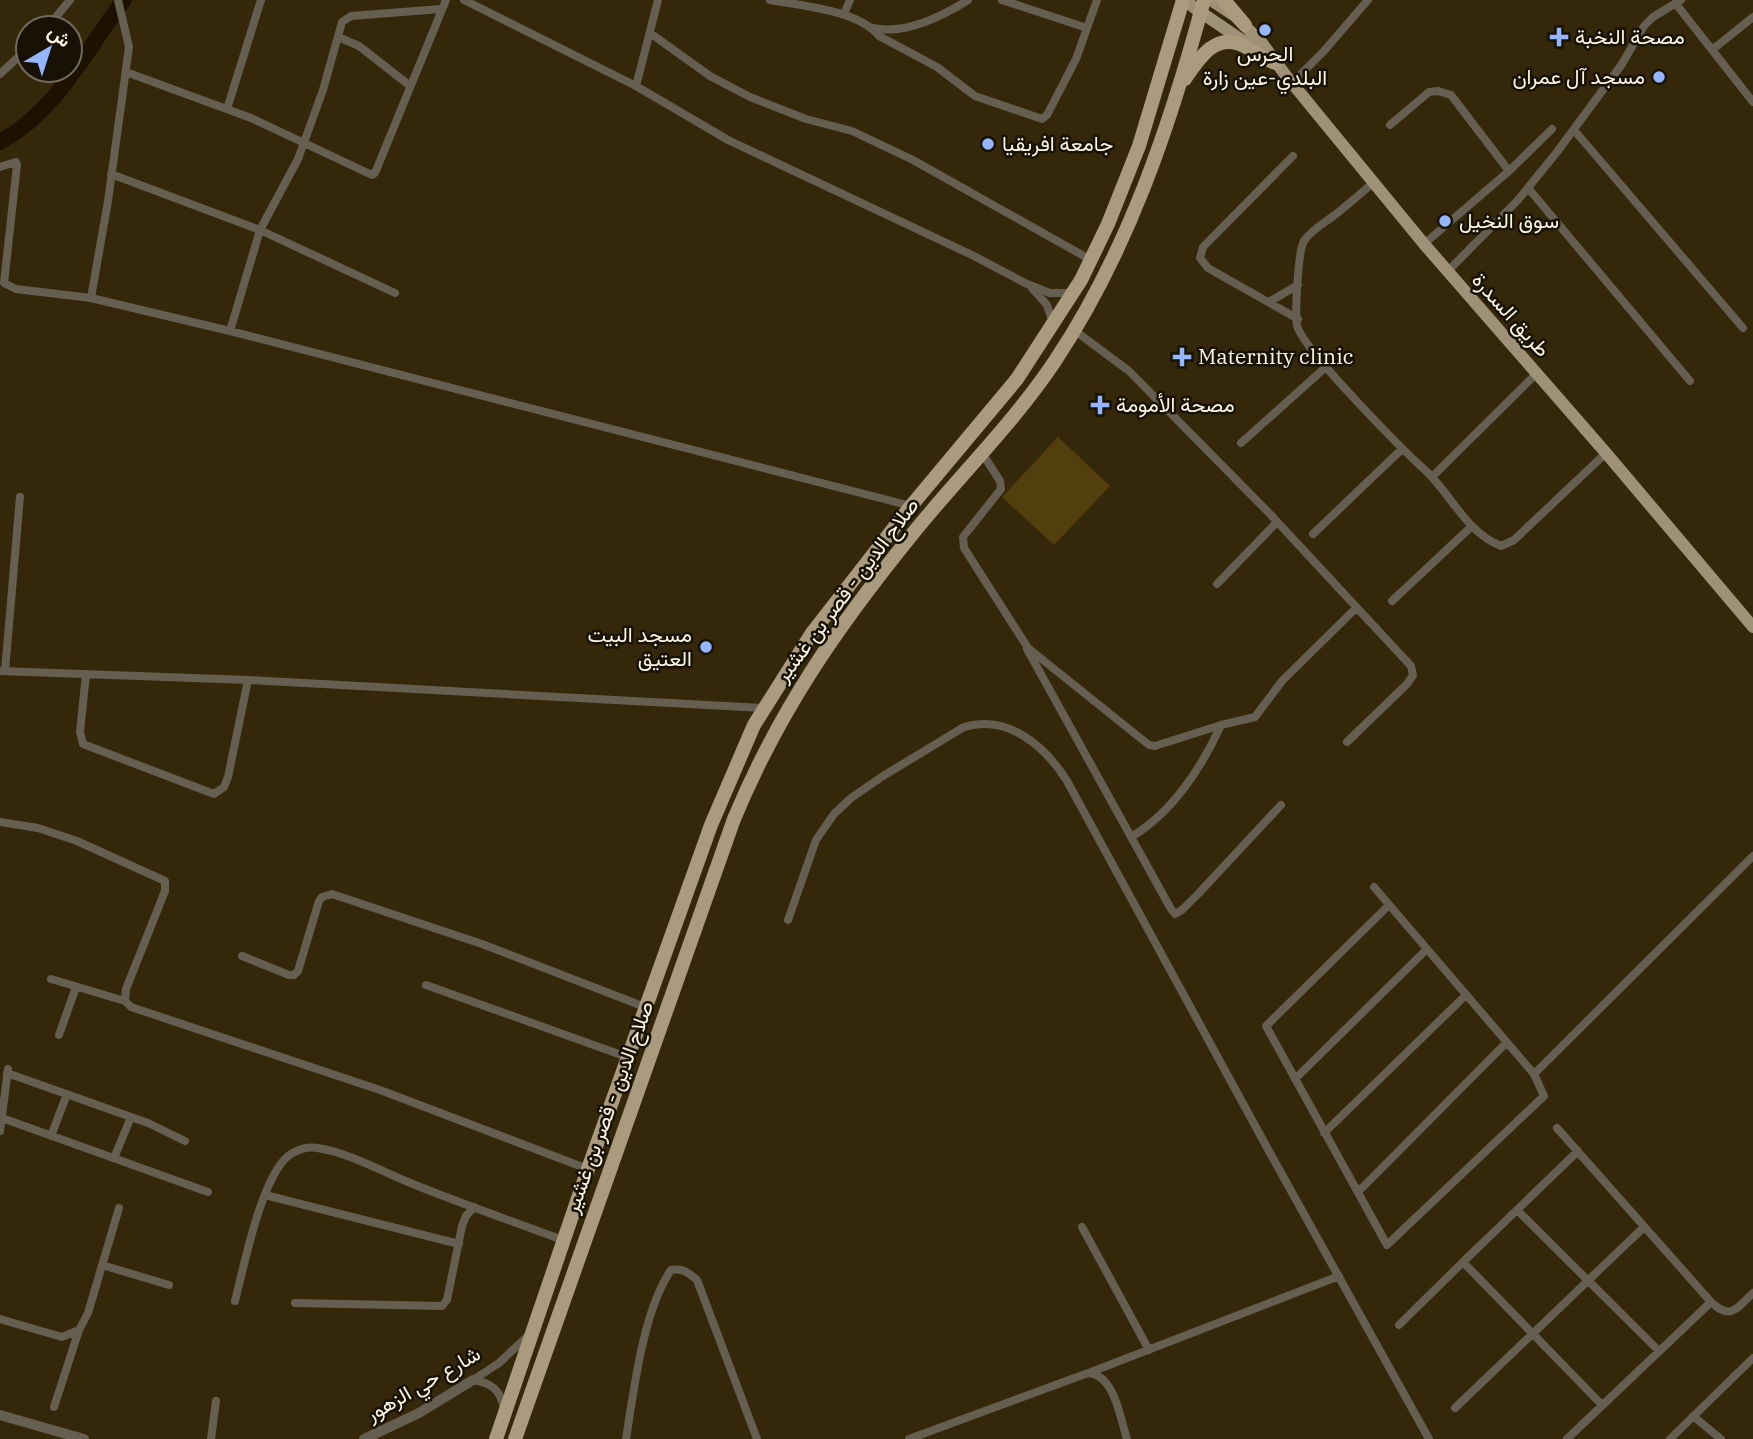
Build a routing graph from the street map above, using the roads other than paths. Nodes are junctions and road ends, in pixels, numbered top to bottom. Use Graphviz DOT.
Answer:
graph roads {
  1 [pos="70,0"];
  2 [pos="118,0"];
  3 [pos="261,0"];
  4 [pos="446,0"];
  5 [pos="464,0"];
  6 [pos="658,0"];
  7 [pos="770,0"];
  8 [pos="850,0"];
  9 [pos="968,0"];
  10 [pos="1002,0"];
  11 [pos="1097,0"];
  12 [pos="1184,0"];
  13 [pos="1211,0"];
  14 [pos="1224,0"];
  15 [pos="1368,0"];
  16 [pos="1678,2"];
  17 [pos="1202,6"];
  18 [pos="441,9"];
  19 [pos="58,14"];
  20 [pos="844,15"];
  21 [pos="1753,17"];
  22 [pos="1245,25"];
  23 [pos="873,28"];
  24 [pos="1087,28"];
  25 [pos="650,33"];
  26 [pos="338,37"];
  27 [pos="1712,50"];
  28 [pos="14,61"];
  29 [pos="1276,62"];
  30 [pos="126,72"];
  31 [pos="0,74"];
  32 [pos="1292,83"];
  33 [pos="409,85"];
  34 [pos="636,86"];
  35 [pos="1177,92"];
  36 [pos="1753,102"];
  37 [pos="227,109"];
  38 [pos="1390,125"];
  39 [pos="1552,129"];
  40 [pos="1574,130"];
  41 [pos="303,143"];
  42 [pos="1293,156"];
  43 [pos="0,167"];
  44 [pos="1509,171"];
  45 [pos="111,174"];
  46 [pos="1373,183"];
  47 [pos="1528,188"];
  48 [pos="260,230"];
  49 [pos="1424,244"];
  50 [pos="1091,260"];
  51 [pos="1447,272"];
  52 [pos="1027,284"];
  53 [pos="1298,285"];
  54 [pos="395,293"];
  55 [pos="1073,293"];
  56 [pos="91,298"];
  57 [pos="1269,302"];
  58 [pos="1298,319"];
  59 [pos="1054,324"];
  60 [pos="1743,328"];
  61 [pos="1074,330"];
  62 [pos="230,331"];
  63 [pos="1327,366"];
  64 [pos="1537,373"];
  65 [pos="1689,381"];
  66 [pos="1241,443"];
  67 [pos="1402,449"];
  68 [pos="982,453"];
  69 [pos="1606,453"];
  70 [pos="1432,477"];
  71 [pos="20,497"];
  72 [pos="911,506"];
  73 [pos="1277,522"];
  74 [pos="1472,526"];
  75 [pos="1313,534"];
  76 [pos="1217,584"];
  77 [pos="1392,601"];
  78 [pos="1356,608"];
  79 [pos="1749,612"];
  80 [pos="1753,627"];
  81 [pos="1024,643"];
  82 [pos="2,671"];
  83 [pos="86,674"];
  84 [pos="247,680"];
  85 [pos="763,708"];
  86 [pos="1221,725"];
  87 [pos="1348,742"];
  88 [pos="1281,805"];
  89 [pos="0,822"];
  90 [pos="1131,837"];
  91 [pos="1753,856"];
  92 [pos="1374,887"];
  93 [pos="1389,905"];
  94 [pos="788,920"];
  95 [pos="1427,949"];
  96 [pos="242,956"];
  97 [pos="51,979"];
  98 [pos="426,985"];
  99 [pos="76,987"];
  100 [pos="652,988"];
  101 [pos="672,995"];
  102 [pos="1466,995"];
  103 [pos="125,1002"];
  104 [pos="645,1007"];
  105 [pos="59,1035"];
  106 [pos="1507,1042"];
  107 [pos="627,1056"];
  108 [pos="1534,1074"];
  109 [pos="1295,1079"];
  110 [pos="66,1094"];
  111 [pos="131,1117"];
  112 [pos="2,1118"];
  113 [pos="1557,1128"];
  114 [pos="0,1131"];
  115 [pos="1324,1133"];
  116 [pos="51,1136"];
  117 [pos="186,1141"];
  118 [pos="1577,1151"];
  119 [pos="114,1158"];
  120 [pos="587,1169"];
  121 [pos="208,1192"];
  122 [pos="1358,1192"];
  123 [pos="265,1195"];
  124 [pos="474,1207"];
  125 [pos="119,1208"];
  126 [pos="1517,1210"];
  127 [pos="1082,1227"];
  128 [pos="1644,1227"];
  129 [pos="564,1240"];
  130 [pos="459,1244"];
  131 [pos="1463,1262"];
  132 [pos="103,1265"];
  133 [pos="1339,1276"];
  134 [pos="1588,1281"];
  135 [pos="169,1285"];
  136 [pos="1753,1293"];
  137 [pos="235,1301"];
  138 [pos="1711,1302"];
  139 [pos="295,1303"];
  140 [pos="0,1319"];
  141 [pos="1399,1325"];
  142 [pos="79,1331"];
  143 [pos="531,1333"];
  144 [pos="1533,1334"];
  145 [pos="1149,1350"];
  146 [pos="1659,1351"];
  147 [pos="1753,1358"];
  148 [pos="1088,1374"];
  149 [pos="472,1380"];
  150 [pos="216,1401"];
  151 [pos="1602,1405"];
  152 [pos="54,1406"];
  153 [pos="1455,1408"];
  154 [pos="505,1413"];
  155 [pos="0,1415"];
  156 [pos="1693,1416"];
  157 [pos="84,1439"];
  158 [pos="211,1439"];
  159 [pos="364,1439"];
  160 [pos="496,1439"];
  161 [pos="515,1439"];
  162 [pos="626,1439"];
  163 [pos="757,1439"];
  164 [pos="909,1439"];
  165 [pos="1127,1439"];
  166 [pos="1429,1439"];
  167 [pos="1567,1439"];
  168 [pos="1670,1439"];
  169 [pos="1721,1439"];
  1 -- 19 [label="street"];
  2 -- 30 [label="street"];
  3 -- 37 [label="street"];
  4 -- 18 [label="street"];
  5 -- 34 [label="street"];
  6 -- 25 [label="street"];
  7 -- 20 [label="street"];
  8 -- 20 [label="street"];
  9 -- 23 [label="street"];
  10 -- 24 [label="street"];
  11 -- 24 [label="street"];
  12 -- 17 [label="main road"];
  12 -- 50 [label="highway"];
  13 -- 22 [label="main road, طريق السدرة"];
  14 -- 22 [label="highway"];
  15 -- 32 [label="street"];
  16 -- 27 [label="street"];
  16 -- 40 [label="street"];
  17 -- 29 [label="main road"];
  17 -- 35 [label="highway, صلاح الدين - قصر بن غشير"];
  18 -- 26 [label="street"];
  18 -- 33 [label="street"];
  20 -- 23 [label="street"];
  21 -- 27 [label="street"];
  22 -- 29 [label="main road, طريق السدرة"];
  23 -- 24 [label="street"];
  25 -- 34 [label="street"];
  25 -- 50 [label="street"];
  26 -- 33 [label="street"];
  26 -- 41 [label="street"];
  27 -- 36 [label="street"];
  28 -- 31 [label="street"];
  29 -- 32 [label="main road, طريق السدرة"];
  29 -- 35 [label="highway"];
  30 -- 37 [label="street"];
  30 -- 45 [label="street"];
  32 -- 46 [label="main road, طريق السدرة"];
  33 -- 41 [label="street"];
  34 -- 52 [label="street"];
  35 -- 61 [label="highway, صلاح الدين - قصر بن غشير"];
  37 -- 41 [label="street"];
  38 -- 44 [label="street"];
  39 -- 44 [label="street"];
  40 -- 47 [label="street"];
  40 -- 60 [label="street"];
  41 -- 48 [label="street"];
  42 -- 57 [label="street"];
  43 -- 56 [label="street"];
  44 -- 49 [label="street"];
  45 -- 48 [label="street"];
  45 -- 56 [label="street"];
  46 -- 49 [label="main road, طريق السدرة"];
  46 -- 53 [label="street"];
  47 -- 51 [label="street"];
  47 -- 65 [label="street"];
  48 -- 54 [label="street"];
  48 -- 62 [label="street"];
  49 -- 51 [label="main road, طريق السدرة"];
  50 -- 55 [label="highway"];
  51 -- 64 [label="main road, طريق السدرة"];
  52 -- 55 [label="street"];
  52 -- 59 [label="street"];
  53 -- 57 [label="street"];
  53 -- 58 [label="street"];
  55 -- 59 [label="highway"];
  56 -- 62 [label="street"];
  57 -- 58 [label="street"];
  58 -- 63 [label="street"];
  59 -- 72 [label="highway"];
  61 -- 68 [label="highway, صلاح الدين - قصر بن غشير"];
  61 -- 73 [label="street"];
  62 -- 72 [label="street"];
  63 -- 66 [label="street"];
  63 -- 67 [label="street"];
  64 -- 69 [label="main road, طريق السدرة"];
  64 -- 70 [label="street"];
  67 -- 70 [label="street"];
  67 -- 75 [label="street"];
  68 -- 81 [label="street"];
  68 -- 101 [label="highway, صلاح الدين - قصر بن غشير"];
  69 -- 74 [label="street"];
  69 -- 79 [label="main road, طريق السدرة"];
  70 -- 74 [label="street"];
  71 -- 82 [label="street"];
  72 -- 85 [label="highway"];
  73 -- 76 [label="street"];
  73 -- 78 [label="street"];
  74 -- 77 [label="street"];
  78 -- 86 [label="street"];
  78 -- 87 [label="street"];
  79 -- 80 [label="main road, طريق السدرة"];
  81 -- 86 [label="street"];
  81 -- 90 [label="street"];
  82 -- 83 [label="street"];
  83 -- 84 [label="street"];
  83 -- 84 [label="street"];
  84 -- 85 [label="street"];
  85 -- 100 [label="highway"];
  86 -- 90 [label="street"];
  88 -- 90 [label="street"];
  89 -- 103 [label="street"];
  91 -- 108 [label="street"];
  92 -- 93 [label="street"];
  93 -- 95 [label="street"];
  93 -- 109 [label="street"];
  94 -- 133 [label="street"];
  95 -- 102 [label="street"];
  95 -- 109 [label="street"];
  96 -- 104 [label="street"];
  97 -- 99 [label="street"];
  98 -- 107 [label="street"];
  99 -- 103 [label="street"];
  99 -- 105 [label="street"];
  100 -- 101 [label="highway"];
  100 -- 104 [label="highway"];
  101 -- 161 [label="highway, صلاح الدين - قصر بن غشير"];
  102 -- 106 [label="street"];
  102 -- 115 [label="street"];
  103 -- 120 [label="street"];
  104 -- 107 [label="highway"];
  106 -- 108 [label="street"];
  106 -- 122 [label="street"];
  107 -- 120 [label="highway"];
  108 -- 122 [label="street"];
  109 -- 115 [label="street"];
  110 -- 111 [label="street"];
  110 -- 112 [label="street"];
  110 -- 116 [label="street"];
  111 -- 117 [label="street"];
  111 -- 119 [label="street"];
  112 -- 114 [label="street"];
  112 -- 116 [label="street"];
  113 -- 118 [label="street"];
  115 -- 122 [label="street"];
  116 -- 119 [label="street"];
  118 -- 126 [label="street"];
  118 -- 128 [label="street"];
  119 -- 121 [label="street"];
  120 -- 129 [label="highway"];
  123 -- 124 [label="street"];
  123 -- 130 [label="street"];
  123 -- 137 [label="street"];
  124 -- 129 [label="street"];
  124 -- 130 [label="street"];
  125 -- 132 [label="street"];
  126 -- 131 [label="street"];
  126 -- 134 [label="street"];
  127 -- 145 [label="street"];
  128 -- 134 [label="street"];
  128 -- 138 [label="street"];
  129 -- 143 [label="highway"];
  130 -- 139 [label="street"];
  131 -- 141 [label="street"];
  131 -- 144 [label="street"];
  132 -- 135 [label="street"];
  132 -- 142 [label="street"];
  133 -- 145 [label="street"];
  133 -- 166 [label="street"];
  134 -- 144 [label="street"];
  134 -- 146 [label="street"];
  136 -- 138 [label="street"];
  138 -- 146 [label="street"];
  140 -- 142 [label="street"];
  142 -- 152 [label="street"];
  143 -- 149 [label="street, شارع حي الزهور"];
  143 -- 154 [label="highway"];
  144 -- 151 [label="street"];
  144 -- 153 [label="street"];
  145 -- 148 [label="street"];
  146 -- 151 [label="street"];
  147 -- 156 [label="street"];
  148 -- 164 [label="street"];
  148 -- 165 [label="street"];
  149 -- 154 [label="street"];
  149 -- 159 [label="street, شارع حي الزهور"];
  150 -- 158 [label="street"];
  151 -- 167 [label="street"];
  154 -- 160 [label="highway"];
  155 -- 157 [label="street"];
  156 -- 168 [label="street"];
  156 -- 169 [label="street"];
  162 -- 163 [label="street"];
}
